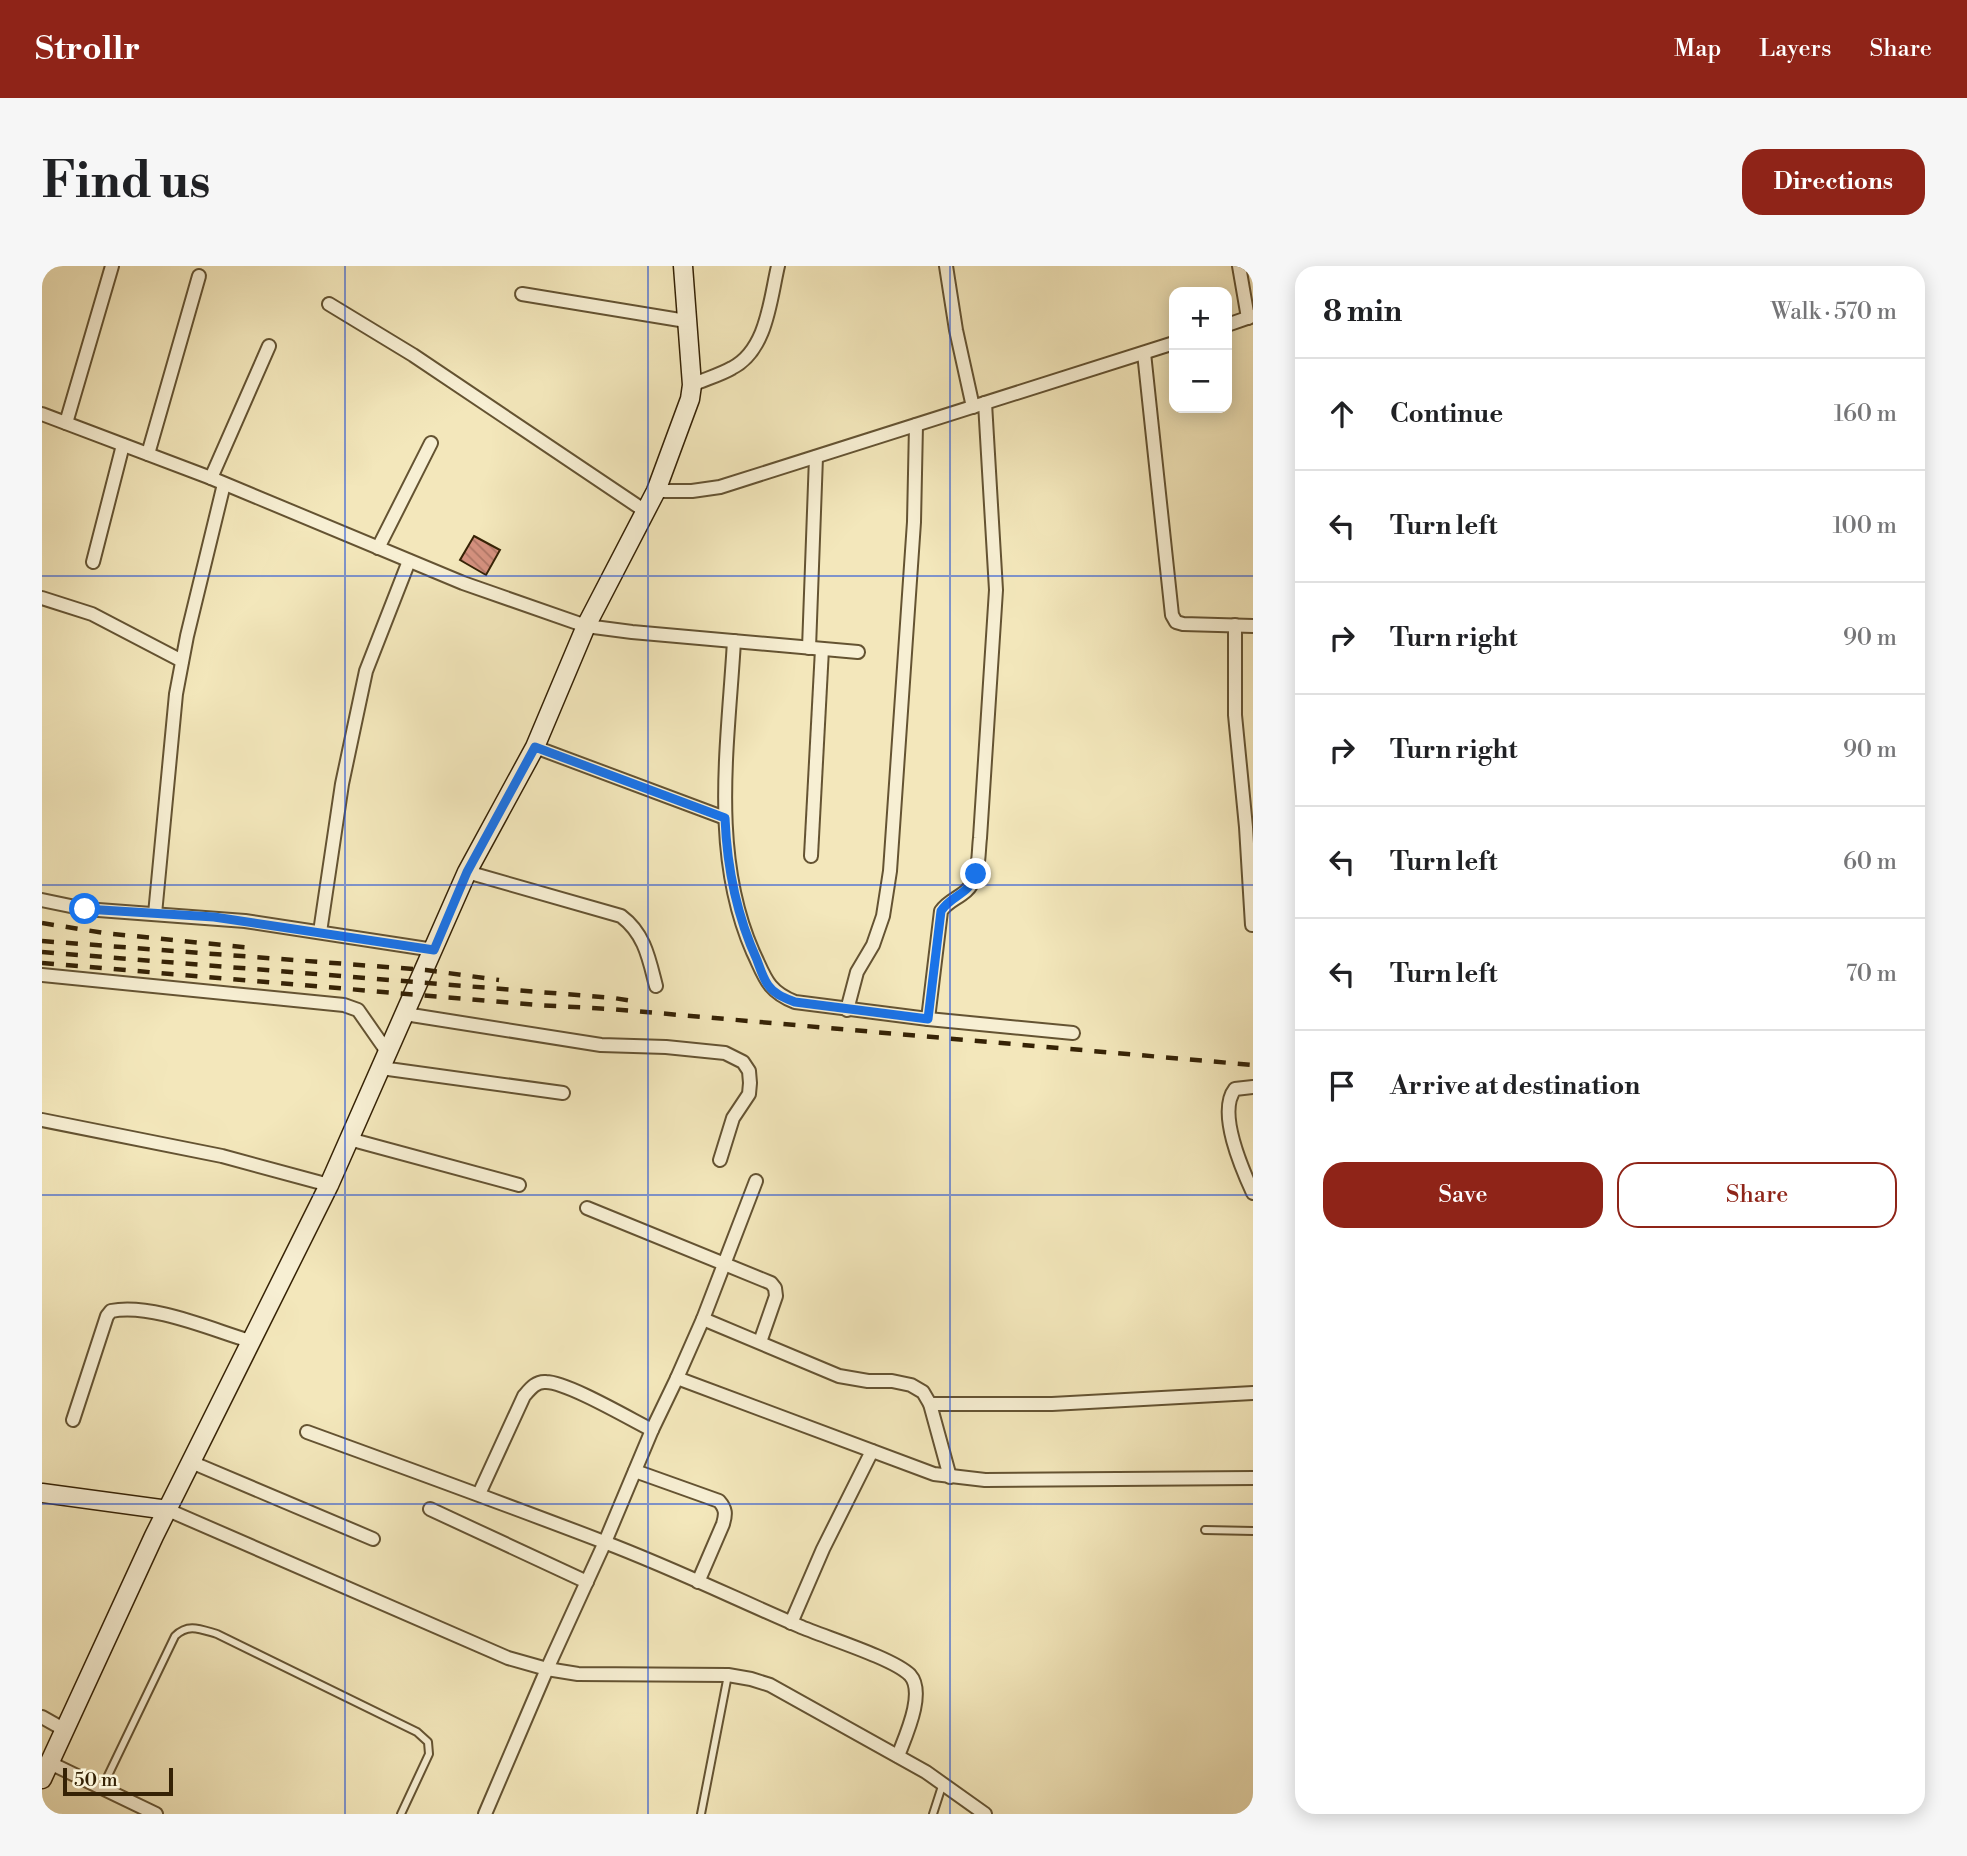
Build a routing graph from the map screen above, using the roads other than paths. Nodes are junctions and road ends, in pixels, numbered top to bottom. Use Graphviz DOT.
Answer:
graph roads {
  1 [pos="112,266"];
  2 [pos="683,266"];
  3 [pos="778,266"];
  4 [pos="946,266"];
  5 [pos="1239,266"];
  6 [pos="199,276"];
  7 [pos="522,294"];
  8 [pos="329,304"];
  9 [pos="1250,317"];
  10 [pos="686,321"];
  11 [pos="1232,323"];
  12 [pos="1169,344"];
  13 [pos="269,346"];
  14 [pos="1144,353"];
  15 [pos="692,385"];
  16 [pos="979,405"];
  17 [pos="42,414"];
  18 [pos="66,423"];
  19 [pos="916,425"];
  20 [pos="431,443"];
  21 [pos="123,444"];
  22 [pos="148,454"];
  23 [pos="816,457"];
  24 [pos="211,478"];
  25 [pos="224,484"];
  26 [pos="656,491"];
  27 [pos="645,511"];
  28 [pos="378,548"];
  29 [pos="409,561"];
  30 [pos="93,562"];
  31 [pos="42,598"];
  32 [pos="1236,625"];
  33 [pos="1253,625"];
  34 [pos="586,626"];
  35 [pos="734,641"];
  36 [pos="808,648"];
  37 [pos="822,649"];
  38 [pos="858,652"];
  39 [pos="182,661"];
  40 [pos="535,747"];
  41 [pos="725,818"];
  42 [pos="811,856"];
  43 [pos="467,872"];
  44 [pos="42,900"];
  45 [pos="155,914"];
  46 [pos="1252,925"];
  47 [pos="320,932"];
  48 [pos="434,950"];
  49 [pos="42,975"];
  50 [pos="656,986"];
  51 [pos="847,1010"];
  52 [pos="405,1014"];
  53 [pos="928,1019"];
  54 [pos="1073,1033"];
  55 [pos="384,1060"];
  56 [pos="1253,1087"];
  57 [pos="563,1093"];
  58 [pos="42,1120"];
  59 [pos="349,1139"];
  60 [pos="719,1160"];
  61 [pos="756,1181"];
  62 [pos="329,1185"];
  63 [pos="519,1185"];
  64 [pos="1253,1193"];
  65 [pos="587,1208"];
  66 [pos="724,1265"];
  67 [pos="703,1319"];
  68 [pos="250,1341"];
  69 [pos="760,1342"];
  70 [pos="677,1378"];
  71 [pos="1253,1394"];
  72 [pos="930,1404"];
  73 [pos="73,1420"];
  74 [pos="652,1430"];
  75 [pos="307,1432"];
  76 [pos="872,1451"];
  77 [pos="191,1462"];
  78 [pos="635,1471"];
  79 [pos="950,1477"];
  80 [pos="1253,1478"];
  81 [pos="42,1493"];
  82 [pos="479,1494"];
  83 [pos="430,1509"];
  84 [pos="168,1510"];
  85 [pos="1205,1530"];
  86 [pos="1253,1531"];
  87 [pos="373,1539"];
  88 [pos="605,1542"];
  89 [pos="587,1582"];
  90 [pos="698,1582"];
  91 [pos="791,1623"];
  92 [pos="547,1669"];
  93 [pos="728,1675"];
  94 [pos="42,1717"];
  95 [pos="65,1730"];
  96 [pos="898,1756"];
  97 [pos="46,1771"];
  98 [pos="943,1783"];
  99 [pos="102,1788"];
  100 [pos="156,1814"];
  101 [pos="401,1814"];
  102 [pos="485,1814"];
  103 [pos="701,1814"];
  104 [pos="933,1814"];
  105 [pos="985,1814"];
  1 -- 18 [label="street"];
  2 -- 10 [label="street"];
  3 -- 15 [label="street"];
  4 -- 16 [label="street"];
  5 -- 9 [label="street"];
  6 -- 22 [label="street"];
  7 -- 10 [label="street"];
  8 -- 27 [label="street"];
  9 -- 11 [label="street"];
  10 -- 15 [label="street"];
  12 -- 14 [label="street"];
  13 -- 24 [label="street"];
  14 -- 16 [label="street"];
  14 -- 32 [label="street"];
  15 -- 26 [label="street"];
  16 -- 19 [label="street"];
  16 -- 53 [label="street"];
  17 -- 18 [label="street"];
  18 -- 21 [label="street"];
  19 -- 23 [label="street"];
  19 -- 51 [label="street"];
  20 -- 28 [label="street"];
  21 -- 22 [label="street"];
  21 -- 30 [label="street"];
  22 -- 24 [label="street"];
  23 -- 26 [label="street"];
  23 -- 36 [label="street"];
  24 -- 25 [label="street"];
  25 -- 28 [label="street"];
  25 -- 39 [label="street"];
  26 -- 27 [label="street"];
  27 -- 34 [label="street"];
  28 -- 29 [label="street"];
  29 -- 34 [label="street"];
  29 -- 47 [label="street"];
  31 -- 39 [label="street"];
  32 -- 33 [label="street"];
  32 -- 46 [label="street"];
  34 -- 35 [label="street"];
  34 -- 40 [label="street"];
  35 -- 36 [label="street"];
  35 -- 41 [label="street"];
  36 -- 37 [label="street"];
  37 -- 38 [label="street"];
  37 -- 42 [label="street"];
  39 -- 45 [label="street"];
  40 -- 41 [label="street"];
  40 -- 43 [label="street"];
  41 -- 51 [label="street"];
  43 -- 48 [label="street"];
  43 -- 50 [label="street"];
  44 -- 45 [label="street"];
  45 -- 47 [label="street"];
  47 -- 48 [label="street"];
  48 -- 52 [label="street"];
  49 -- 55 [label="street"];
  51 -- 53 [label="street"];
  52 -- 55 [label="street"];
  52 -- 60 [label="street"];
  53 -- 54 [label="street"];
  55 -- 57 [label="street"];
  55 -- 59 [label="street"];
  56 -- 64 [label="street"];
  58 -- 62 [label="street"];
  59 -- 62 [label="street"];
  59 -- 63 [label="street"];
  61 -- 66 [label="street"];
  62 -- 68 [label="street"];
  65 -- 66 [label="street"];
  66 -- 67 [label="street"];
  66 -- 69 [label="street"];
  67 -- 69 [label="street"];
  67 -- 70 [label="street"];
  68 -- 73 [label="street"];
  68 -- 77 [label="street"];
  69 -- 72 [label="street"];
  70 -- 74 [label="street"];
  70 -- 76 [label="street"];
  71 -- 72 [label="street"];
  72 -- 79 [label="street"];
  74 -- 78 [label="street"];
  74 -- 82 [label="street"];
  75 -- 82 [label="street"];
  76 -- 79 [label="street"];
  76 -- 91 [label="street"];
  77 -- 84 [label="street"];
  77 -- 87 [label="street"];
  78 -- 88 [label="street"];
  78 -- 90 [label="street"];
  79 -- 80 [label="street"];
  81 -- 84 [label="street"];
  82 -- 88 [label="street"];
  83 -- 89 [label="street"];
  84 -- 92 [label="street"];
  84 -- 95 [label="street"];
  85 -- 86 [label="lane"];
  88 -- 89 [label="street"];
  88 -- 90 [label="street"];
  89 -- 92 [label="street"];
  90 -- 91 [label="street"];
  91 -- 96 [label="street"];
  92 -- 93 [label="street"];
  92 -- 102 [label="street"];
  93 -- 96 [label="street"];
  93 -- 103 [label="lane"];
  94 -- 95 [label="street"];
  95 -- 97 [label="street"];
  96 -- 98 [label="street"];
  97 -- 99 [label="street"];
  98 -- 104 [label="lane"];
  98 -- 105 [label="street"];
  99 -- 100 [label="street"];
  99 -- 101 [label="lane"];
}
